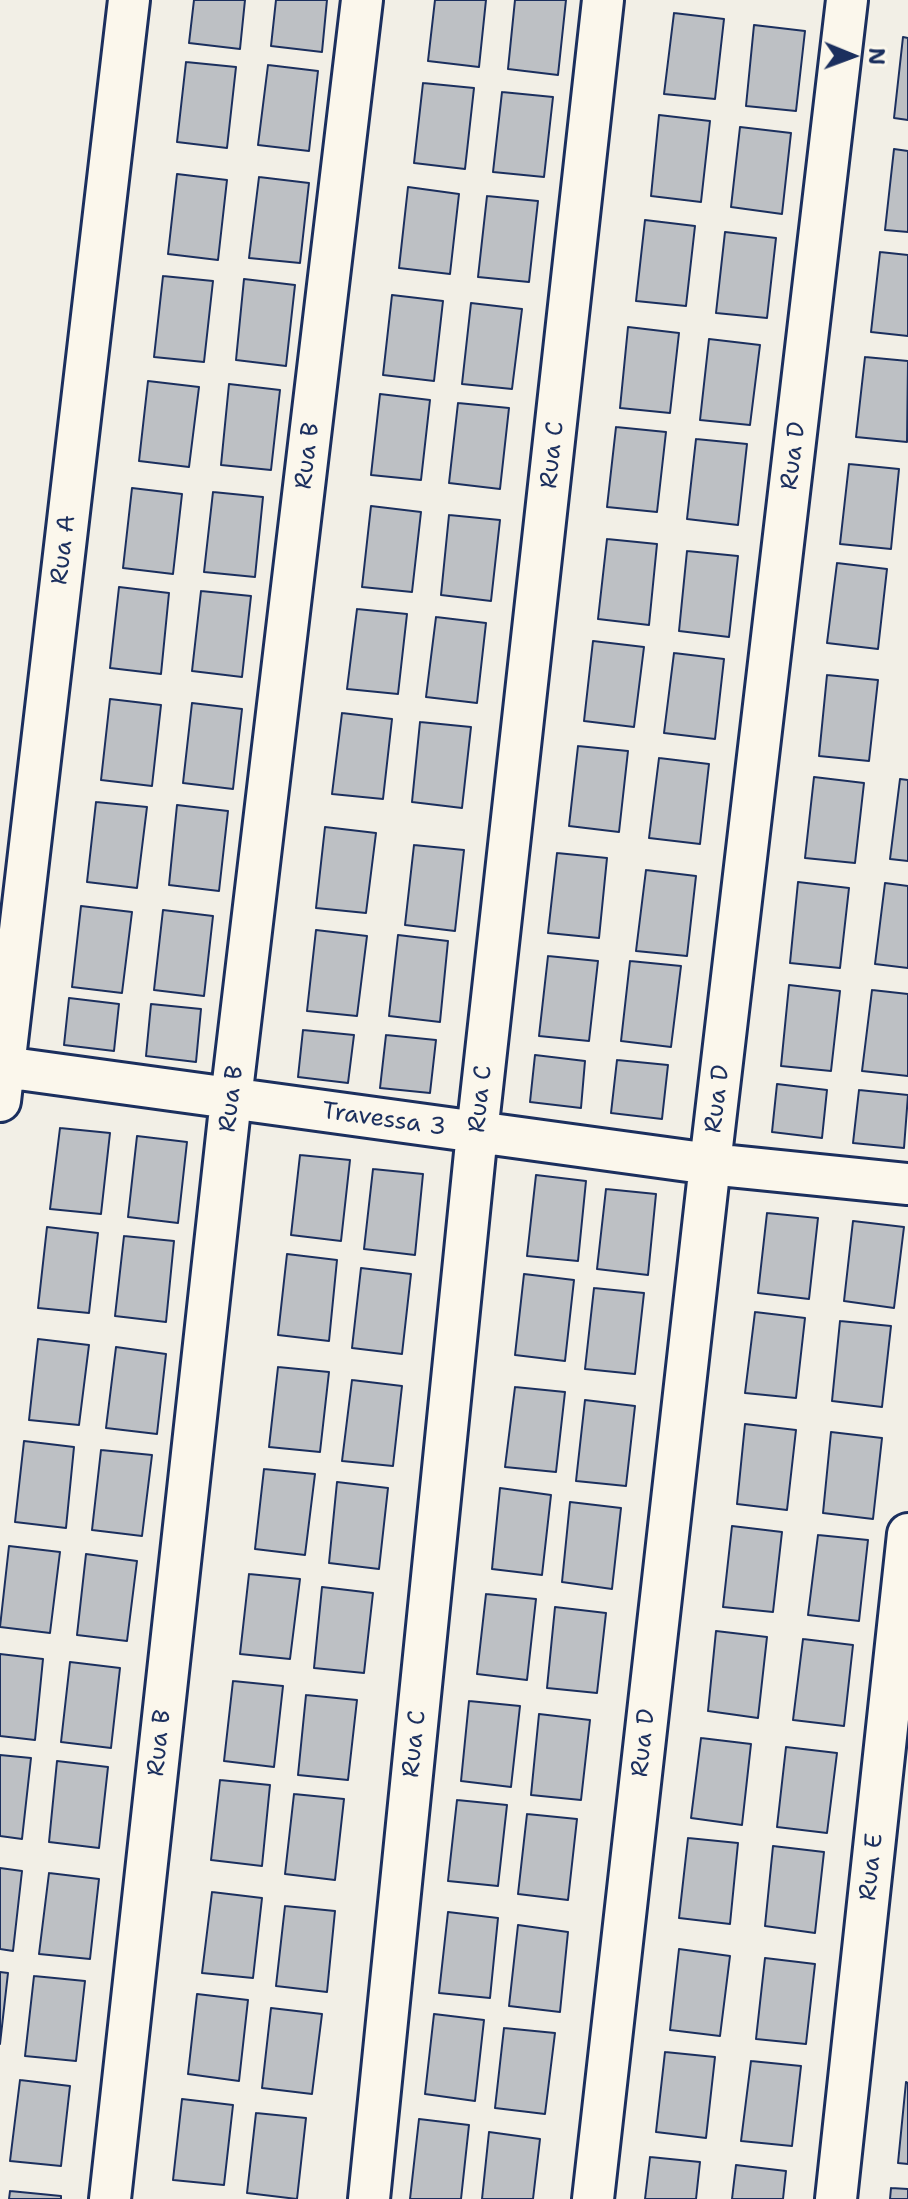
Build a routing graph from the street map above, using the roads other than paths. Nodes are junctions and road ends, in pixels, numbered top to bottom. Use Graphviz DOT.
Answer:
graph roads {
  1 [pos="129,0"];
  2 [pos="362,0"];
  3 [pos="603,0"];
  4 [pos="847,0"];
  5 [pos="2,1084"];
  6 [pos="231,1099"];
  7 [pos="477,1133"];
  8 [pos="710,1164"];
  9 [pos="908,1184"];
  10 [pos="908,1534"];
  11 [pos="110,2199"];
  12 [pos="369,2199"];
  13 [pos="593,2199"];
  14 [pos="836,2199"];
  1 -- 5 [label="street, Rua A"];
  2 -- 6 [label="street, Rua B"];
  3 -- 7 [label="street, Rua C"];
  4 -- 8 [label="street, Rua D"];
  5 -- 6 [label="street, Travessa 3"];
  6 -- 7 [label="street, Travessa 3"];
  6 -- 11 [label="street, Rua B"];
  7 -- 8 [label="street, Travessa 3"];
  7 -- 12 [label="street, Rua C"];
  8 -- 9 [label="street, Travessa 3"];
  8 -- 13 [label="street, Rua D"];
  10 -- 14 [label="street, Rua E"];
}
